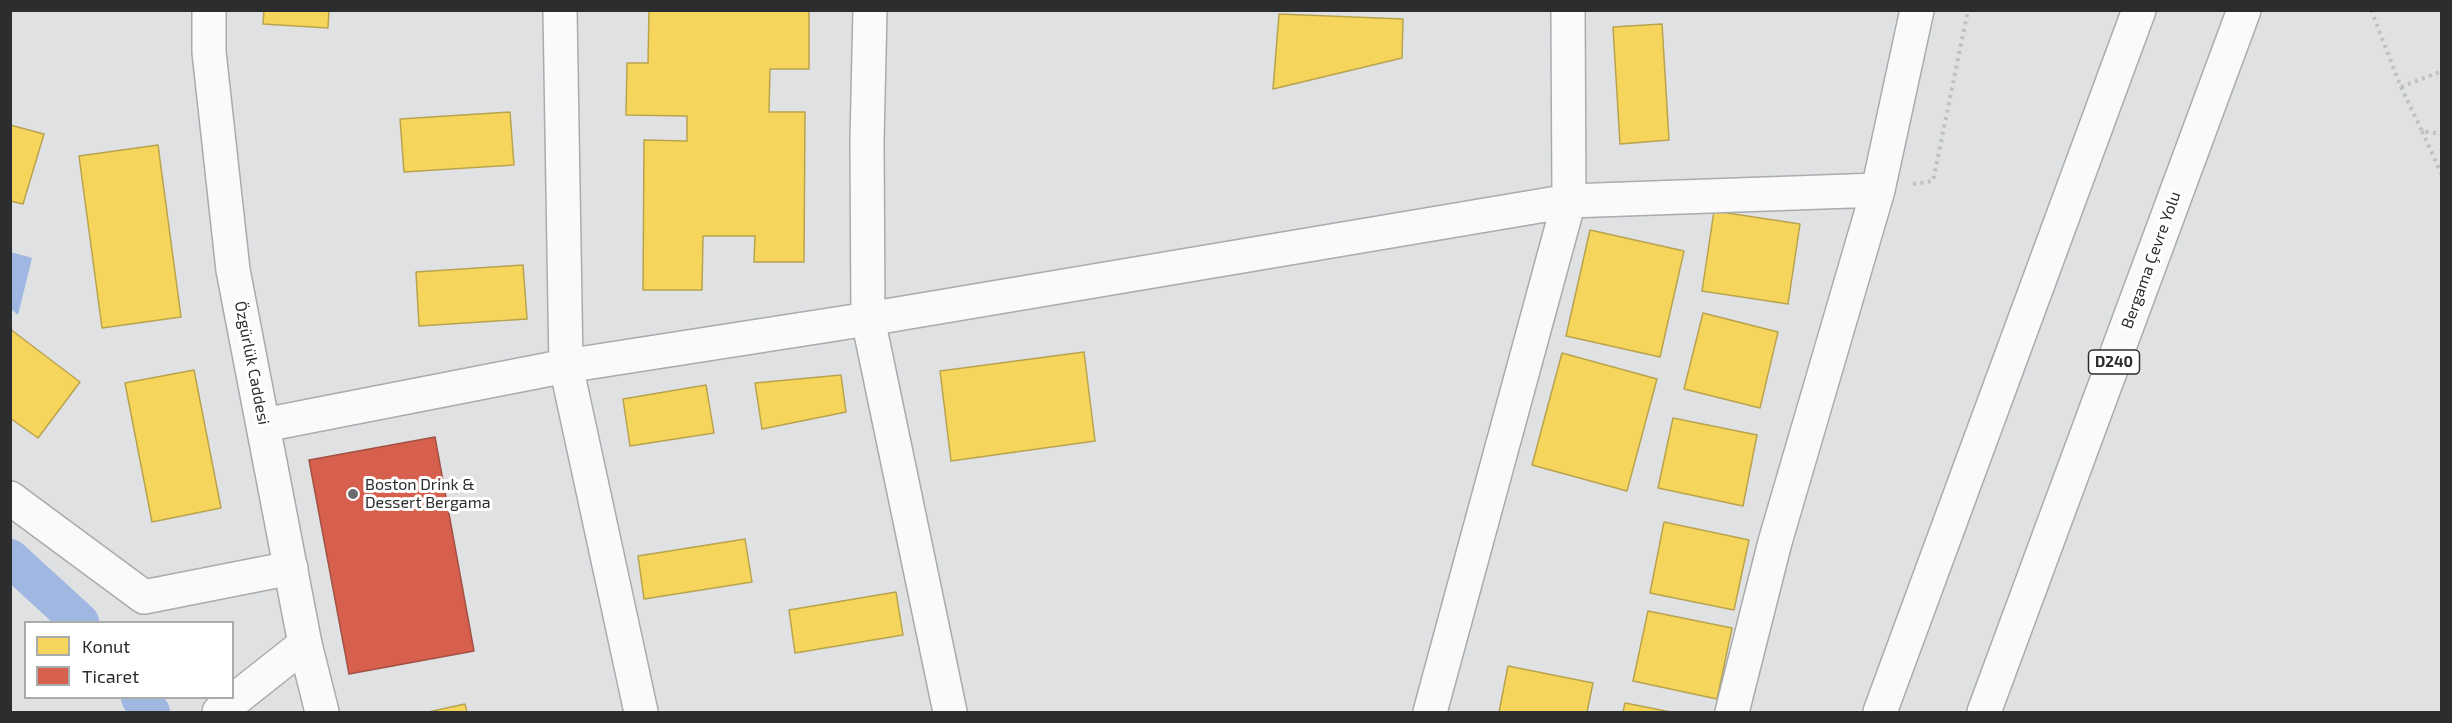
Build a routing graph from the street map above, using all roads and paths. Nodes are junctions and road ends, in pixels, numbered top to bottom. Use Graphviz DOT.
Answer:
graph roads {
  1 [pos="209,10"];
  2 [pos="560,10"];
  3 [pos="870,10"];
  4 [pos="1568,10"];
  5 [pos="1917,10"];
  6 [pos="1968,10"];
  7 [pos="2139,10"];
  8 [pos="2244,10"];
  9 [pos="2371,10"];
  10 [pos="2442,71"];
  11 [pos="2401,87"];
  12 [pos="2422,131"];
  13 [pos="2442,134"];
  14 [pos="2442,176"];
  15 [pos="1933,181"];
  16 [pos="1878,190"];
  17 [pos="1569,201"];
  18 [pos="868,319"];
  19 [pos="566,366"];
  20 [pos="264,426"];
  21 [pos="10,498"];
  22 [pos="291,568"];
  23 [pos="305,644"];
  24 [pos="219,712"];
  25 [pos="322,712"];
  26 [pos="641,712"];
  27 [pos="950,712"];
  28 [pos="1430,712"];
  29 [pos="1732,712"];
  30 [pos="1880,712"];
  31 [pos="1984,712"];
  1 -- 20 [label="main road, Özgürlük Caddesi"];
  2 -- 19 [label="main road"];
  3 -- 18 [label="main road"];
  4 -- 17 [label="main road"];
  5 -- 16 [label="main road"];
  6 -- 15 [label="path"];
  7 -- 30 [label="main road"];
  8 -- 31 [label="main road, Bergama Çevre Yolu / D240"];
  9 -- 11 [label="path"];
  10 -- 11 [label="path"];
  11 -- 12 [label="path"];
  12 -- 13 [label="path"];
  12 -- 14 [label="path"];
  16 -- 17 [label="main road"];
  16 -- 29 [label="main road"];
  17 -- 18 [label="main road"];
  17 -- 28 [label="main road"];
  18 -- 19 [label="main road"];
  18 -- 27 [label="main road"];
  19 -- 20 [label="main road"];
  19 -- 26 [label="main road"];
  20 -- 22 [label="main road, Özgürlük Caddesi"];
  21 -- 22 [label="main road"];
  22 -- 23 [label="main road, Özgürlük Caddesi"];
  23 -- 24 [label="main road"];
  23 -- 25 [label="main road, Özgürlük Caddesi"];
}
